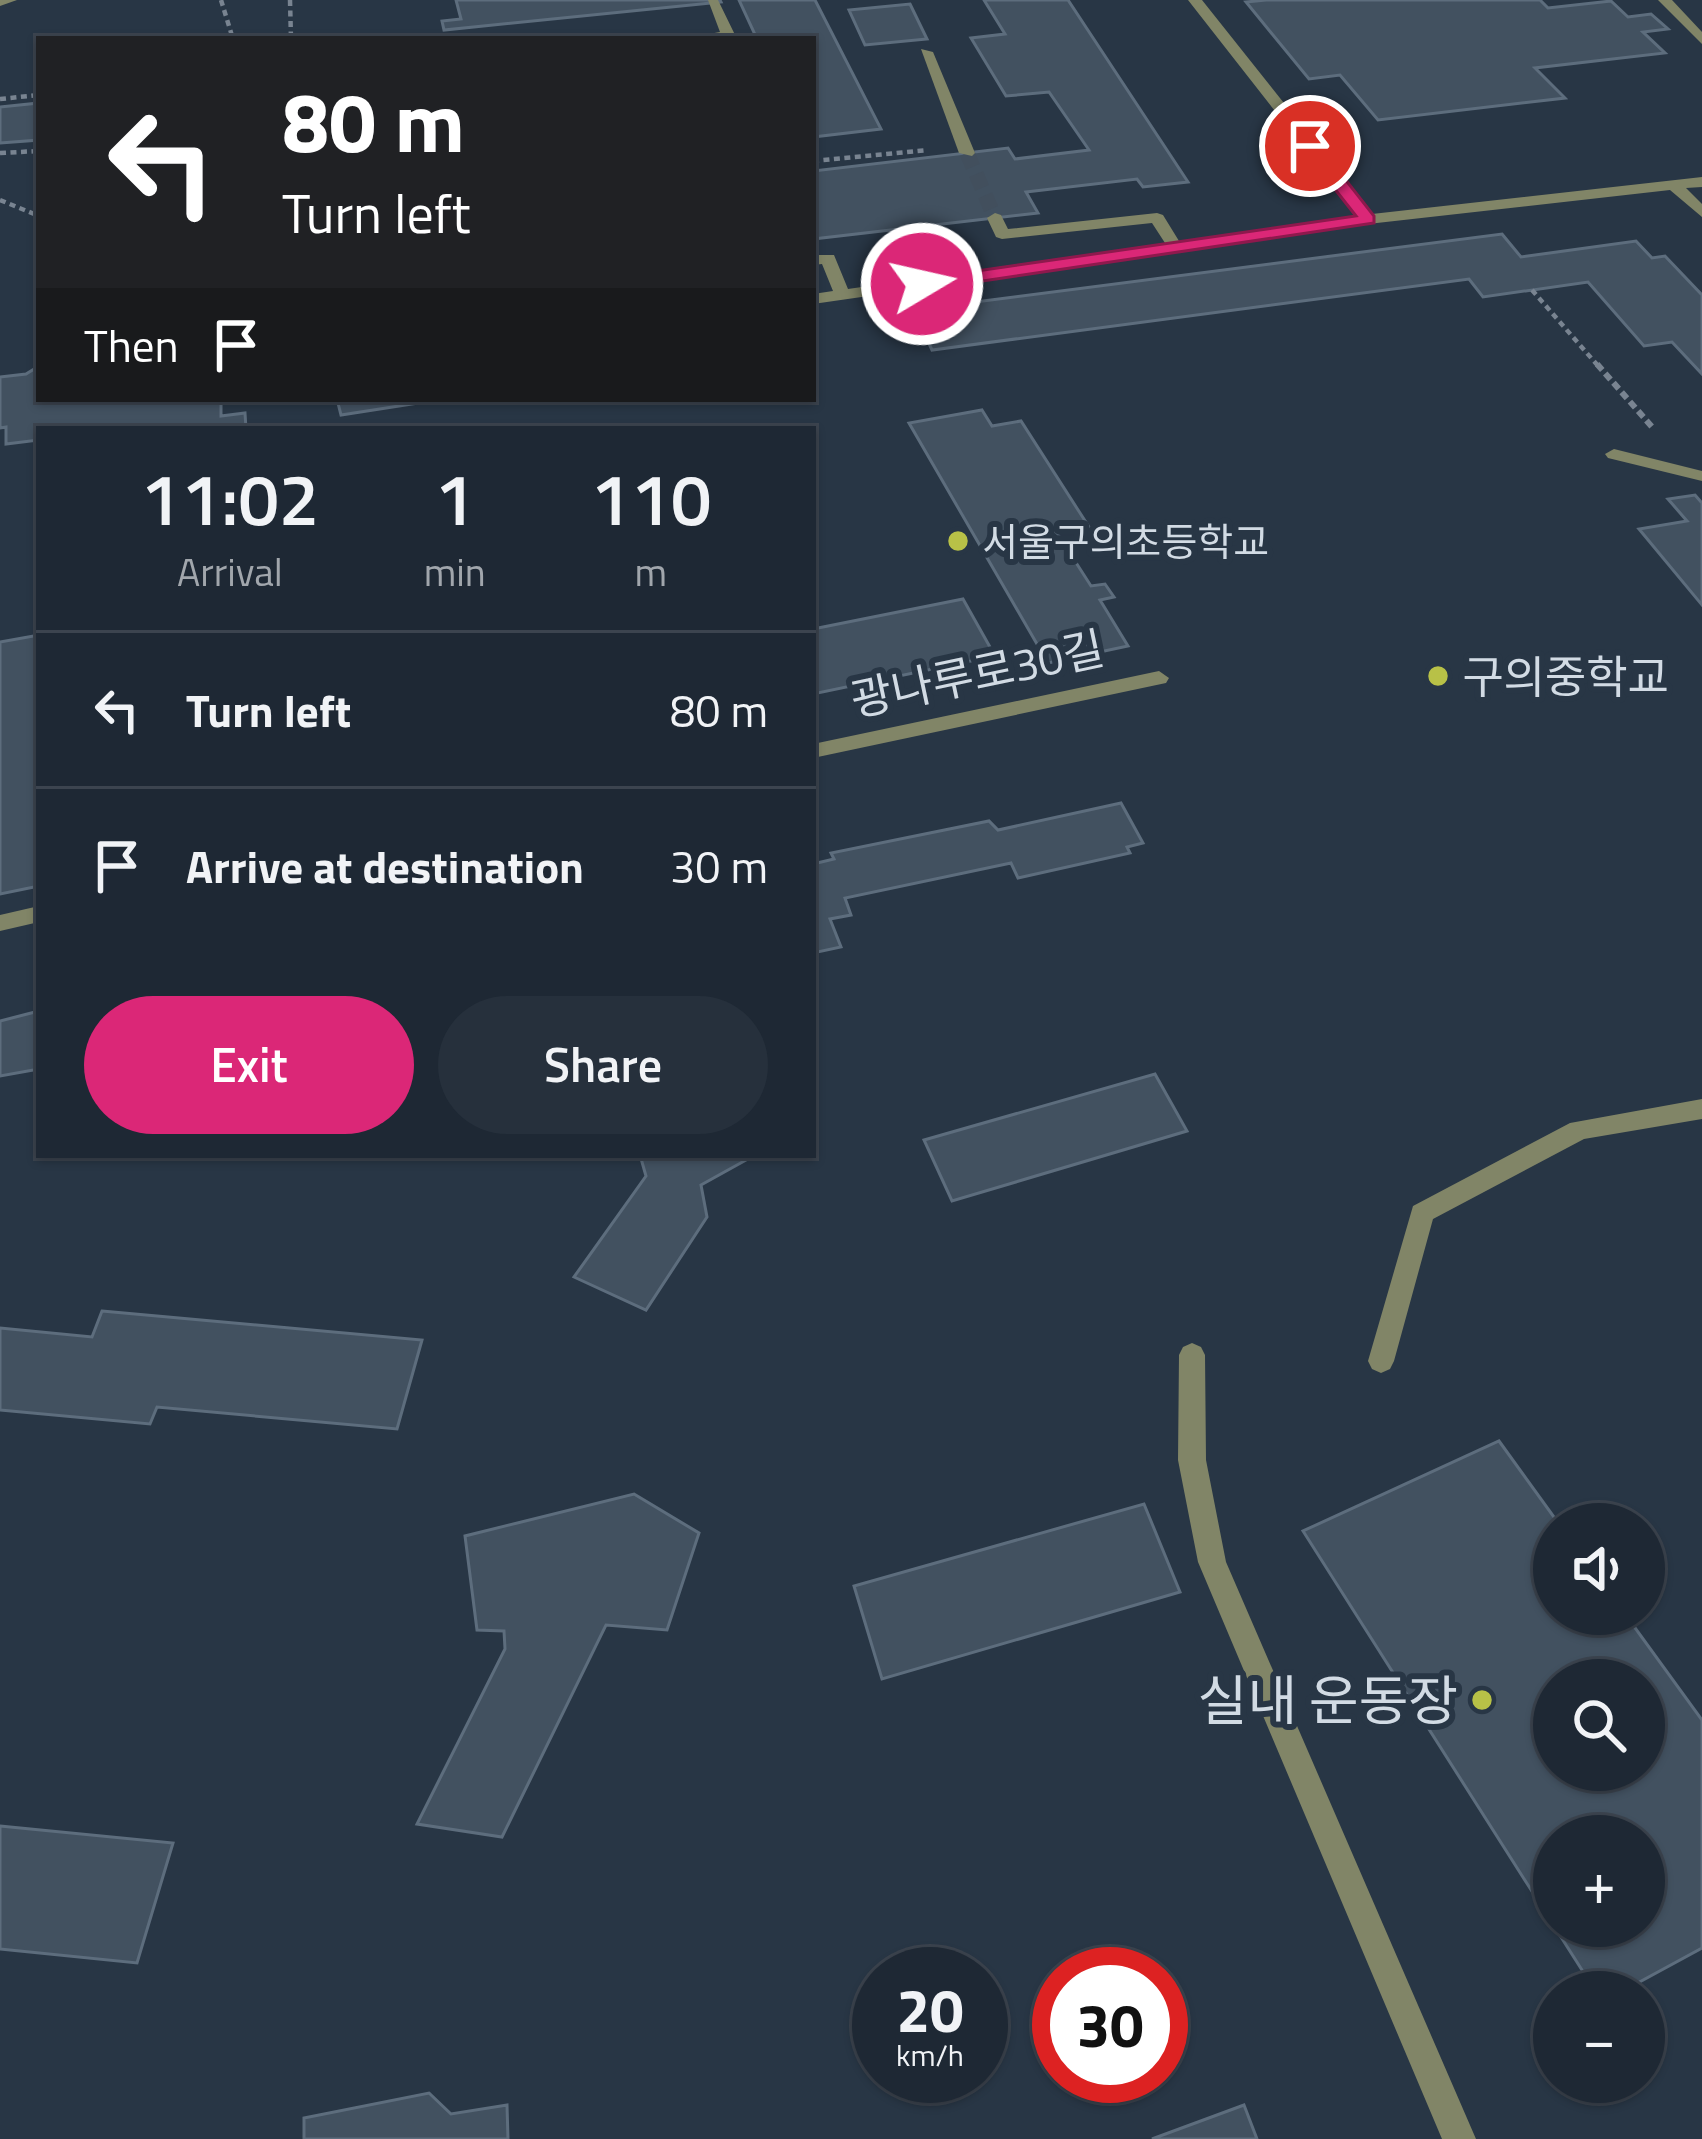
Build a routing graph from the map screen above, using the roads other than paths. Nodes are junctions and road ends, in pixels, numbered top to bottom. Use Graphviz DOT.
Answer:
graph roads {
  1 [pos="10,0"];
  2 [pos="1195,0"];
  3 [pos="1665,0"];
  4 [pos="0,2"];
  5 [pos="712,3"];
  6 [pos="728,36"];
  7 [pos="1702,40"];
  8 [pos="926,52"];
  9 [pos="967,150"];
  10 [pos="1702,182"];
  11 [pos="1673,185"];
  12 [pos="1702,212"];
  13 [pos="995,218"];
  14 [pos="1368,219"];
  15 [pos="1173,244"];
  16 [pos="820,259"];
  17 [pos="843,296"];
  18 [pos="816,299"];
  19 [pos="1614,454"];
  20 [pos="1699,476"];
  21 [pos="1159,677"];
  22 [pos="816,750"];
  23 [pos="36,915"];
  24 [pos="0,922"];
  25 [pos="1702,1108"];
  26 [pos="1192,1355"];
  27 [pos="1381,1361"];
  28 [pos="1459,2139"];
  1 -- 4 [label="street"];
  2 -- 14 [label="street"];
  3 -- 7 [label="street"];
  5 -- 6 [label="street"];
  8 -- 9 [label="street"];
  10 -- 11 [label="street"];
  11 -- 12 [label="street"];
  11 -- 14 [label="street"];
  13 -- 15 [label="street"];
  14 -- 15 [label="street"];
  15 -- 17 [label="street"];
  16 -- 17 [label="street"];
  17 -- 18 [label="street"];
  19 -- 20 [label="street"];
  21 -- 22 [label="street, 광나루로30길"];
  23 -- 24 [label="street"];
  25 -- 27 [label="street"];
  26 -- 28 [label="street"];
}
